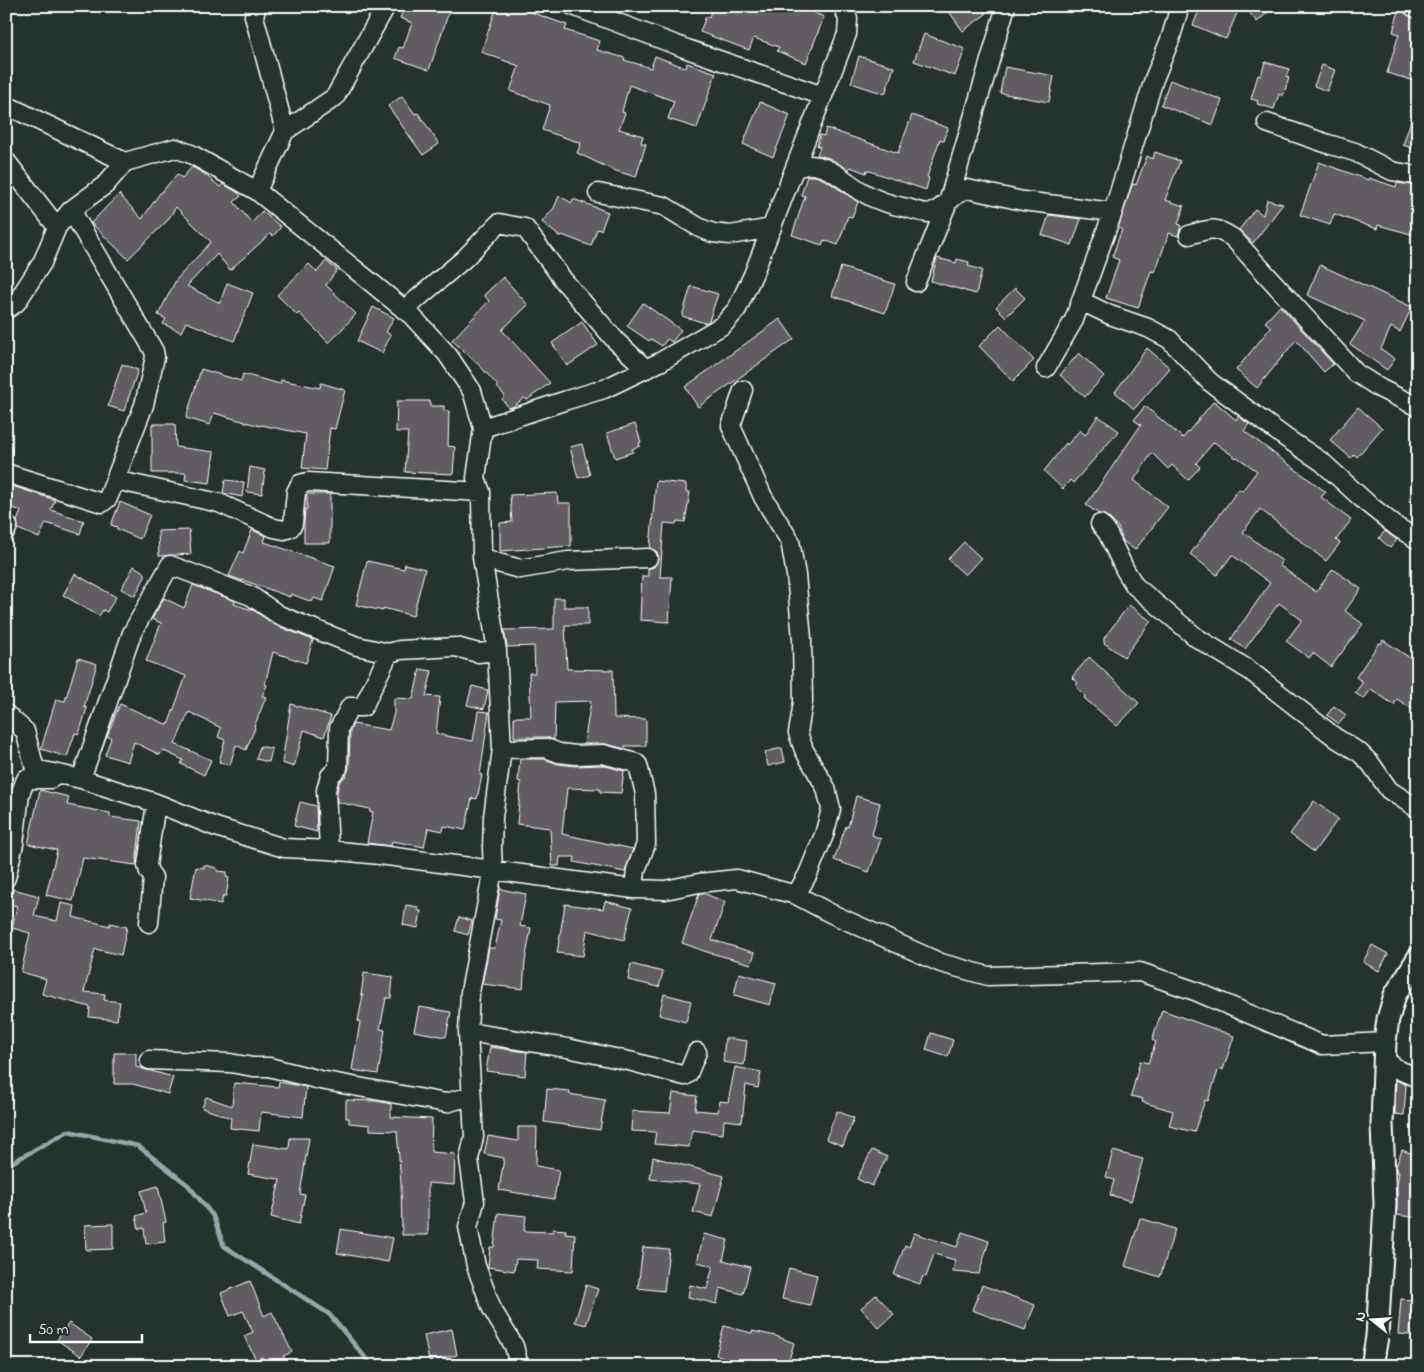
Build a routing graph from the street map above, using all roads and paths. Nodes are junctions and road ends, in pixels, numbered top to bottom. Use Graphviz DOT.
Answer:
graph roads {
  1 [pos="257,6"];
  2 [pos="386,6"];
  3 [pos="573,6"];
  4 [pos="843,6"];
  5 [pos="1006,6"];
  6 [pos="1180,6"];
  7 [pos="1412,6"];
  8 [pos="1418,9"];
  9 [pos="823,96"];
  10 [pos="6,106"];
  11 [pos="1267,123"];
  12 [pos="285,131"];
  13 [pos="6,160"];
  14 [pos="125,162"];
  15 [pos="795,168"];
  16 [pos="1418,176"];
  17 [pos="257,191"];
  18 [pos="598,193"];
  19 [pos="949,199"];
  20 [pos="71,210"];
  21 [pos="1113,212"];
  22 [pos="57,227"];
  23 [pos="772,228"];
  24 [pos="1189,235"];
  25 [pos="916,282"];
  26 [pos="1080,301"];
  27 [pos="6,310"];
  28 [pos="404,310"];
  29 [pos="1046,368"];
  30 [pos="646,369"];
  31 [pos="743,390"];
  32 [pos="1418,407"];
  33 [pos="483,428"];
  34 [pos="6,473"];
  35 [pos="115,480"];
  36 [pos="481,492"];
  37 [pos="1100,524"];
  38 [pos="1418,540"];
  39 [pos="482,556"];
  40 [pos="648,558"];
  41 [pos="497,651"];
  42 [pos="389,653"];
  43 [pos="6,714"];
  44 [pos="502,749"];
  45 [pos="81,780"];
  46 [pos="156,803"];
  47 [pos="1418,809"];
  48 [pos="329,850"];
  49 [pos="493,870"];
  50 [pos="6,878"];
  51 [pos="634,889"];
  52 [pos="796,896"];
  53 [pos="149,923"];
  54 [pos="1418,958"];
  55 [pos="468,1032"];
  56 [pos="1385,1051"];
  57 [pos="697,1052"];
  58 [pos="148,1060"];
  59 [pos="1418,1078"];
  60 [pos="471,1096"];
  61 [pos="519,1366"];
  62 [pos="1372,1366"];
  1 -- 12 [label="street"];
  2 -- 12 [label="street"];
  3 -- 9 [label="street"];
  4 -- 9 [label="street"];
  5 -- 19 [label="street"];
  6 -- 21 [label="street"];
  7 -- 8 [label="street"];
  9 -- 15 [label="street"];
  10 -- 14 [label="street"];
  11 -- 16 [label="street"];
  12 -- 17 [label="street"];
  13 -- 22 [label="street"];
  14 -- 17 [label="street"];
  14 -- 20 [label="street"];
  15 -- 19 [label="street"];
  15 -- 23 [label="street"];
  17 -- 28 [label="street"];
  18 -- 23 [label="street"];
  19 -- 21 [label="street"];
  19 -- 25 [label="street"];
  20 -- 22 [label="street"];
  20 -- 35 [label="street"];
  21 -- 26 [label="street"];
  22 -- 27 [label="street"];
  23 -- 30 [label="street"];
  24 -- 32 [label="street"];
  26 -- 29 [label="street"];
  26 -- 38 [label="street"];
  28 -- 30 [label="street"];
  28 -- 33 [label="street"];
  30 -- 33 [label="street"];
  31 -- 52 [label="street"];
  33 -- 36 [label="street"];
  34 -- 35 [label="street"];
  35 -- 36 [label="street"];
  36 -- 39 [label="street"];
  37 -- 47 [label="street"];
  39 -- 40 [label="street"];
  39 -- 41 [label="street"];
  41 -- 42 [label="street"];
  41 -- 44 [label="street"];
  42 -- 45 [label="street"];
  42 -- 48 [label="street"];
  43 -- 45 [label="street"];
  44 -- 49 [label="street"];
  44 -- 51 [label="street"];
  45 -- 46 [label="street"];
  45 -- 50 [label="street"];
  46 -- 48 [label="street"];
  46 -- 53 [label="street"];
  48 -- 49 [label="street"];
  49 -- 51 [label="street"];
  49 -- 55 [label="street"];
  51 -- 52 [label="street"];
  52 -- 56 [label="street"];
  54 -- 56 [label="street"];
  55 -- 57 [label="street"];
  55 -- 60 [label="street"];
  56 -- 59 [label="street"];
  56 -- 62 [label="street"];
  58 -- 60 [label="street"];
  60 -- 61 [label="street"];
}
